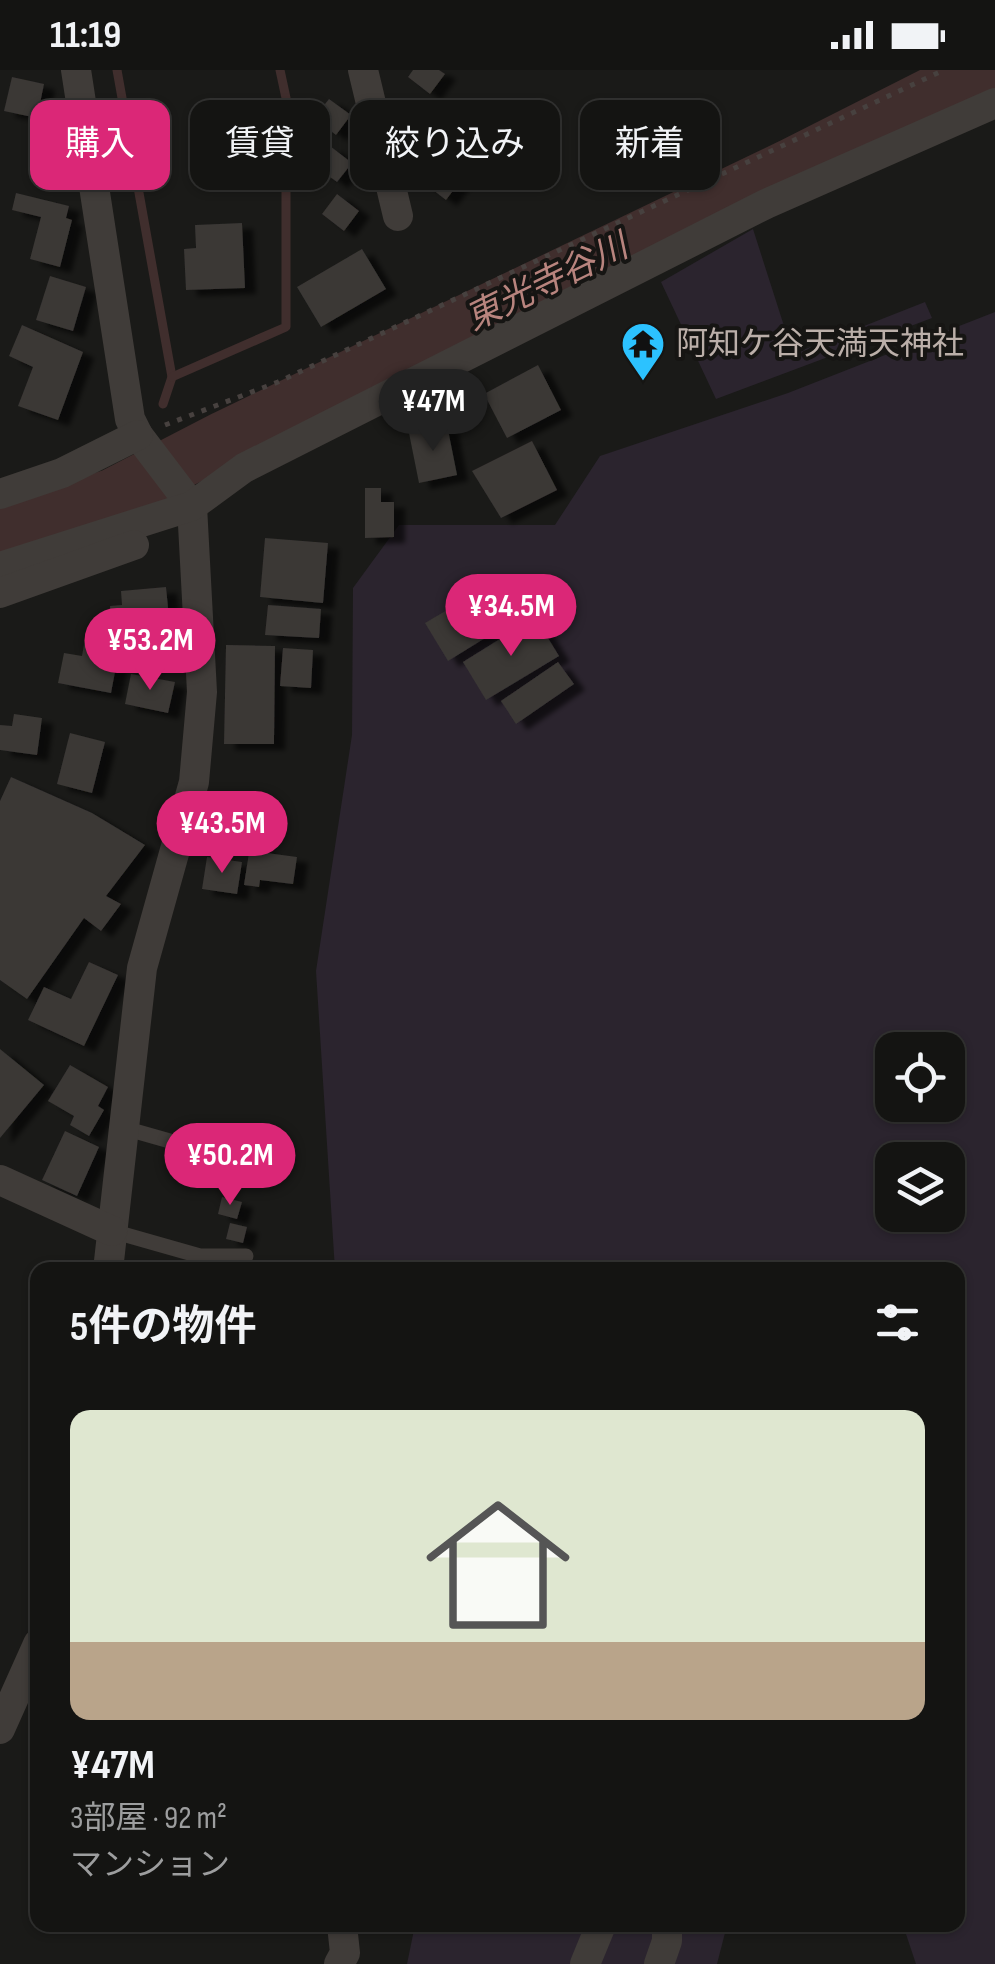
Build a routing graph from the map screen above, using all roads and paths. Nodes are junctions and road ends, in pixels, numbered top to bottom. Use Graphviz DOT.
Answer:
graph roads {
  1 [pos="76,70"];
  2 [pos="364,70"];
  3 [pos="944,70"];
  4 [pos="995,103"];
  5 [pos="398,216"];
  6 [pos="138,435"];
  7 [pos="0,494"];
  8 [pos="178,510"];
  9 [pos="0,568"];
  10 [pos="0,593"];
  11 [pos="124,1128"];
  12 [pos="226,1156"];
  13 [pos="0,1180"];
  14 [pos="112,1231"];
  15 [pos="246,1256"];
  16 [pos="109,1262"];
  17 [pos="30,1662"];
  18 [pos="0,1729"];
  19 [pos="343,1932"];
  20 [pos="598,1932"];
  21 [pos="667,1932"];
  22 [pos="339,1964"];
  23 [pos="585,1964"];
  24 [pos="658,1964"];
  1 -- 6 [label="street"];
  2 -- 5 [label="street"];
  3 -- 6 [label="path"];
  4 -- 8 [label="street"];
  6 -- 7 [label="street"];
  6 -- 8 [label="street"];
  8 -- 9 [label="street"];
  8 -- 10 [label="street"];
  8 -- 11 [label="street"];
  11 -- 12 [label="lane"];
  11 -- 14 [label="street"];
  13 -- 14 [label="street"];
  14 -- 15 [label="lane"];
  14 -- 16 [label="street"];
  17 -- 18 [label="street"];
  19 -- 22 [label="street"];
  20 -- 23 [label="street"];
  21 -- 24 [label="street"];
}
